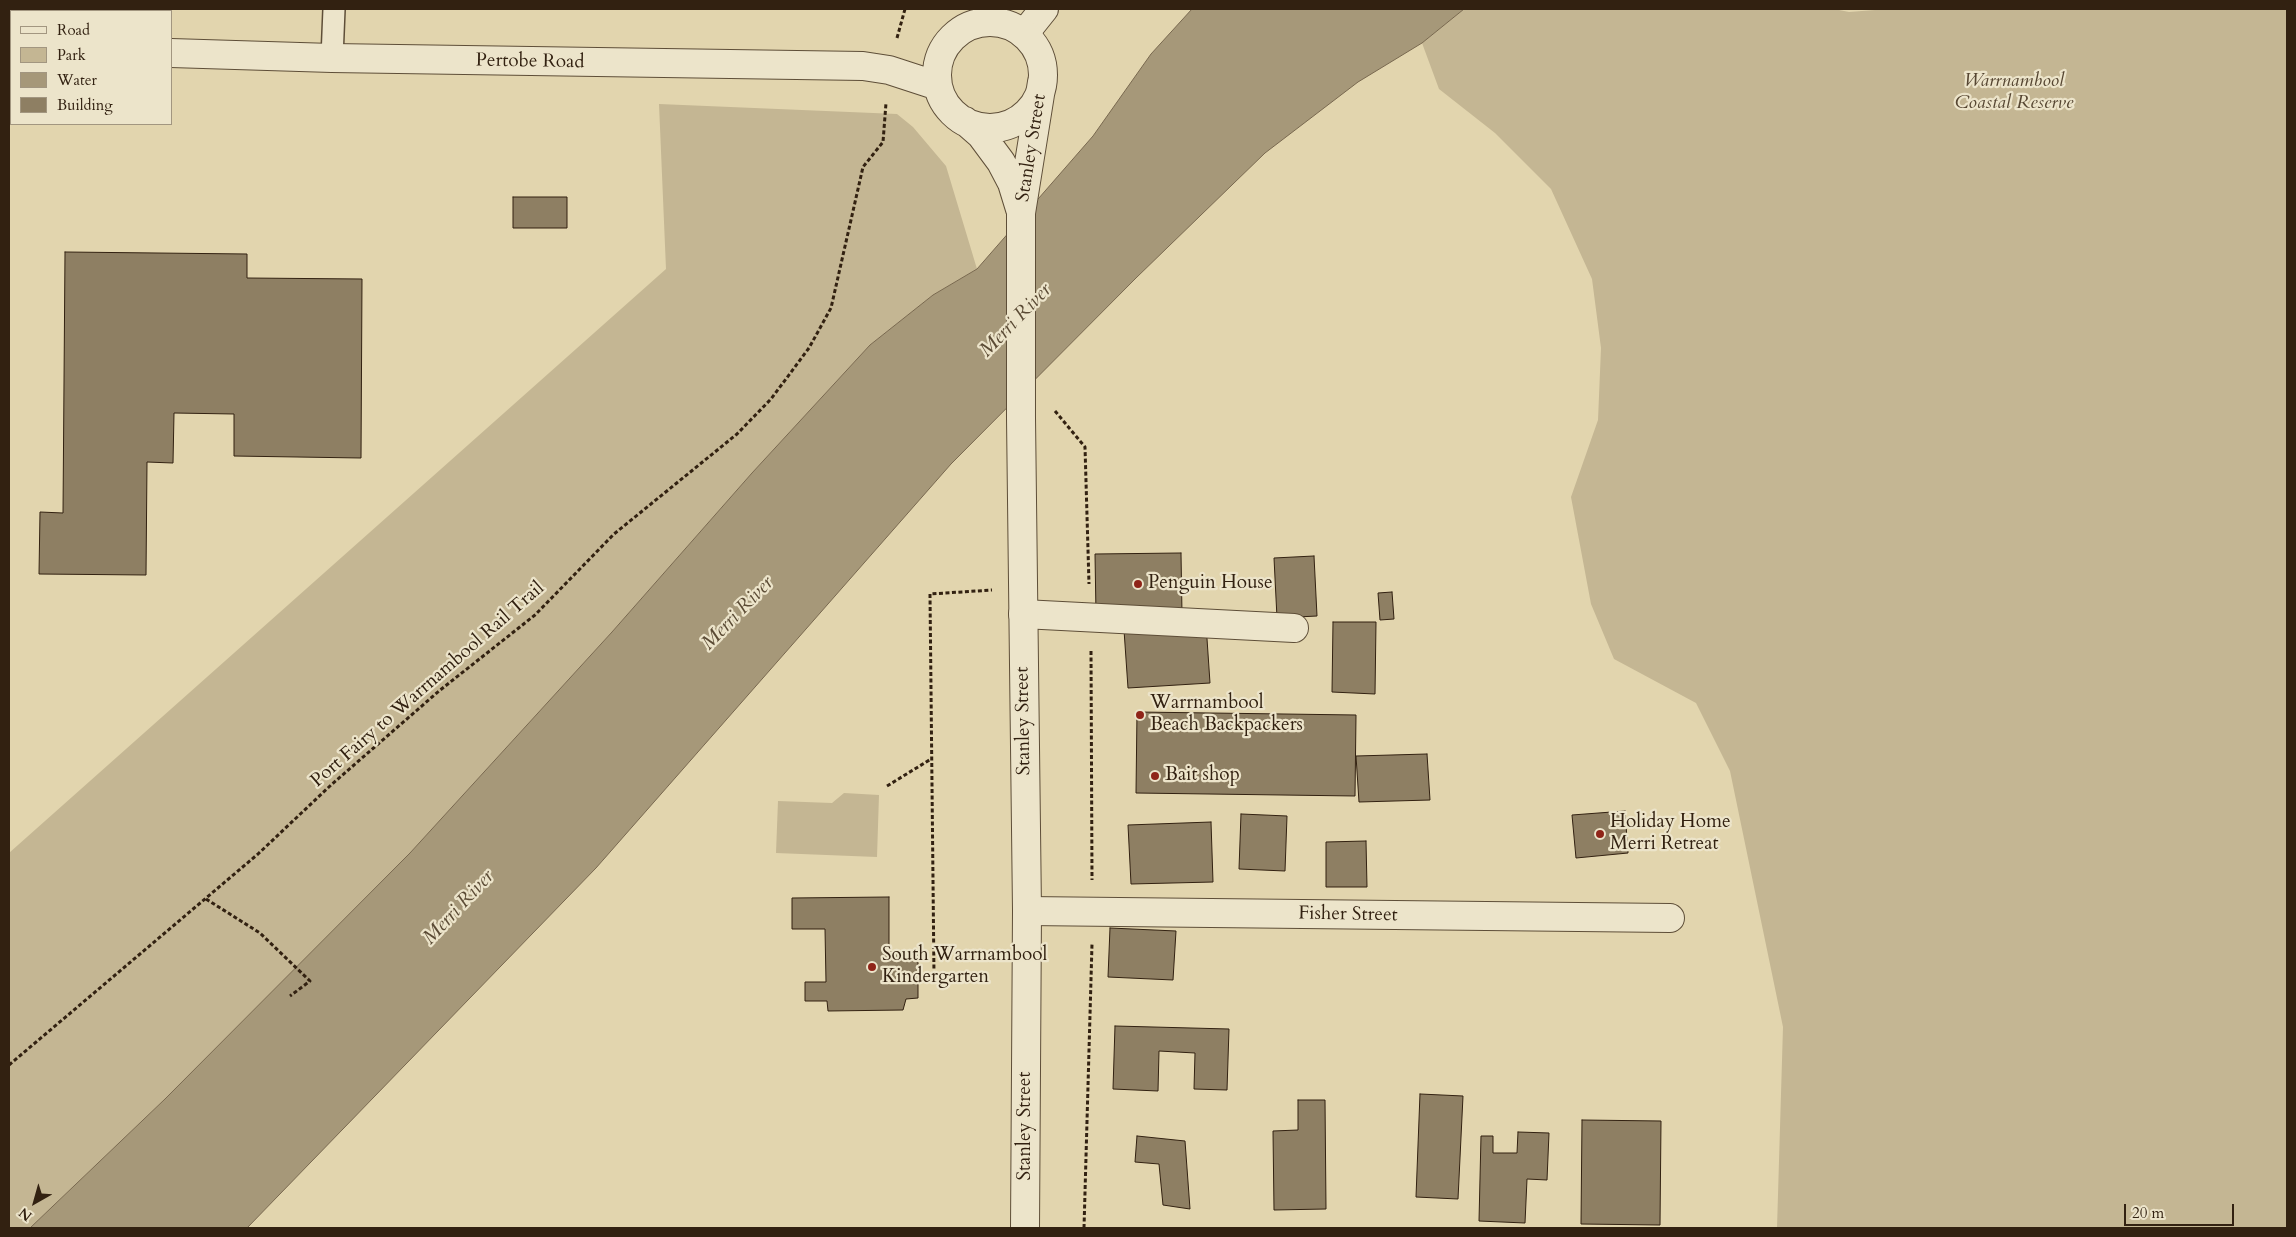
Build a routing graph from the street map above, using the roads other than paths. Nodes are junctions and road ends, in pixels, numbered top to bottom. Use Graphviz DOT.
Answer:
graph roads {
  1 [pos="334,9"];
  2 [pos="1044,9"];
  3 [pos="976,18"];
  4 [pos="1024,34"];
  5 [pos="945,46"];
  6 [pos="172,53"];
  7 [pos="332,58"];
  8 [pos="889,70"];
  9 [pos="1042,82"];
  10 [pos="938,86"];
  11 [pos="965,121"];
  12 [pos="1021,213"];
  13 [pos="1023,601"];
  14 [pos="1294,628"];
  15 [pos="1027,912"];
  16 [pos="1670,918"];
  17 [pos="1025,1228"];
  1 -- 7 [label="lane"];
  2 -- 4 [label="street"];
  3 -- 4 [label="street"];
  3 -- 5 [label="street"];
  4 -- 9 [label="street"];
  5 -- 8 [label="street"];
  5 -- 10 [label="street"];
  6 -- 7 [label="street, Pertobe Road"];
  7 -- 8 [label="street, Pertobe Road"];
  8 -- 10 [label="street, Pertobe Road"];
  9 -- 11 [label="street"];
  9 -- 12 [label="street, Stanley Street"];
  10 -- 11 [label="street"];
  11 -- 12 [label="street, Stanley Street"];
  12 -- 13 [label="street, Stanley Street"];
  13 -- 14 [label="street"];
  13 -- 15 [label="street, Stanley Street"];
  15 -- 16 [label="street, Fisher Street"];
  15 -- 17 [label="street, Stanley Street"];
}
